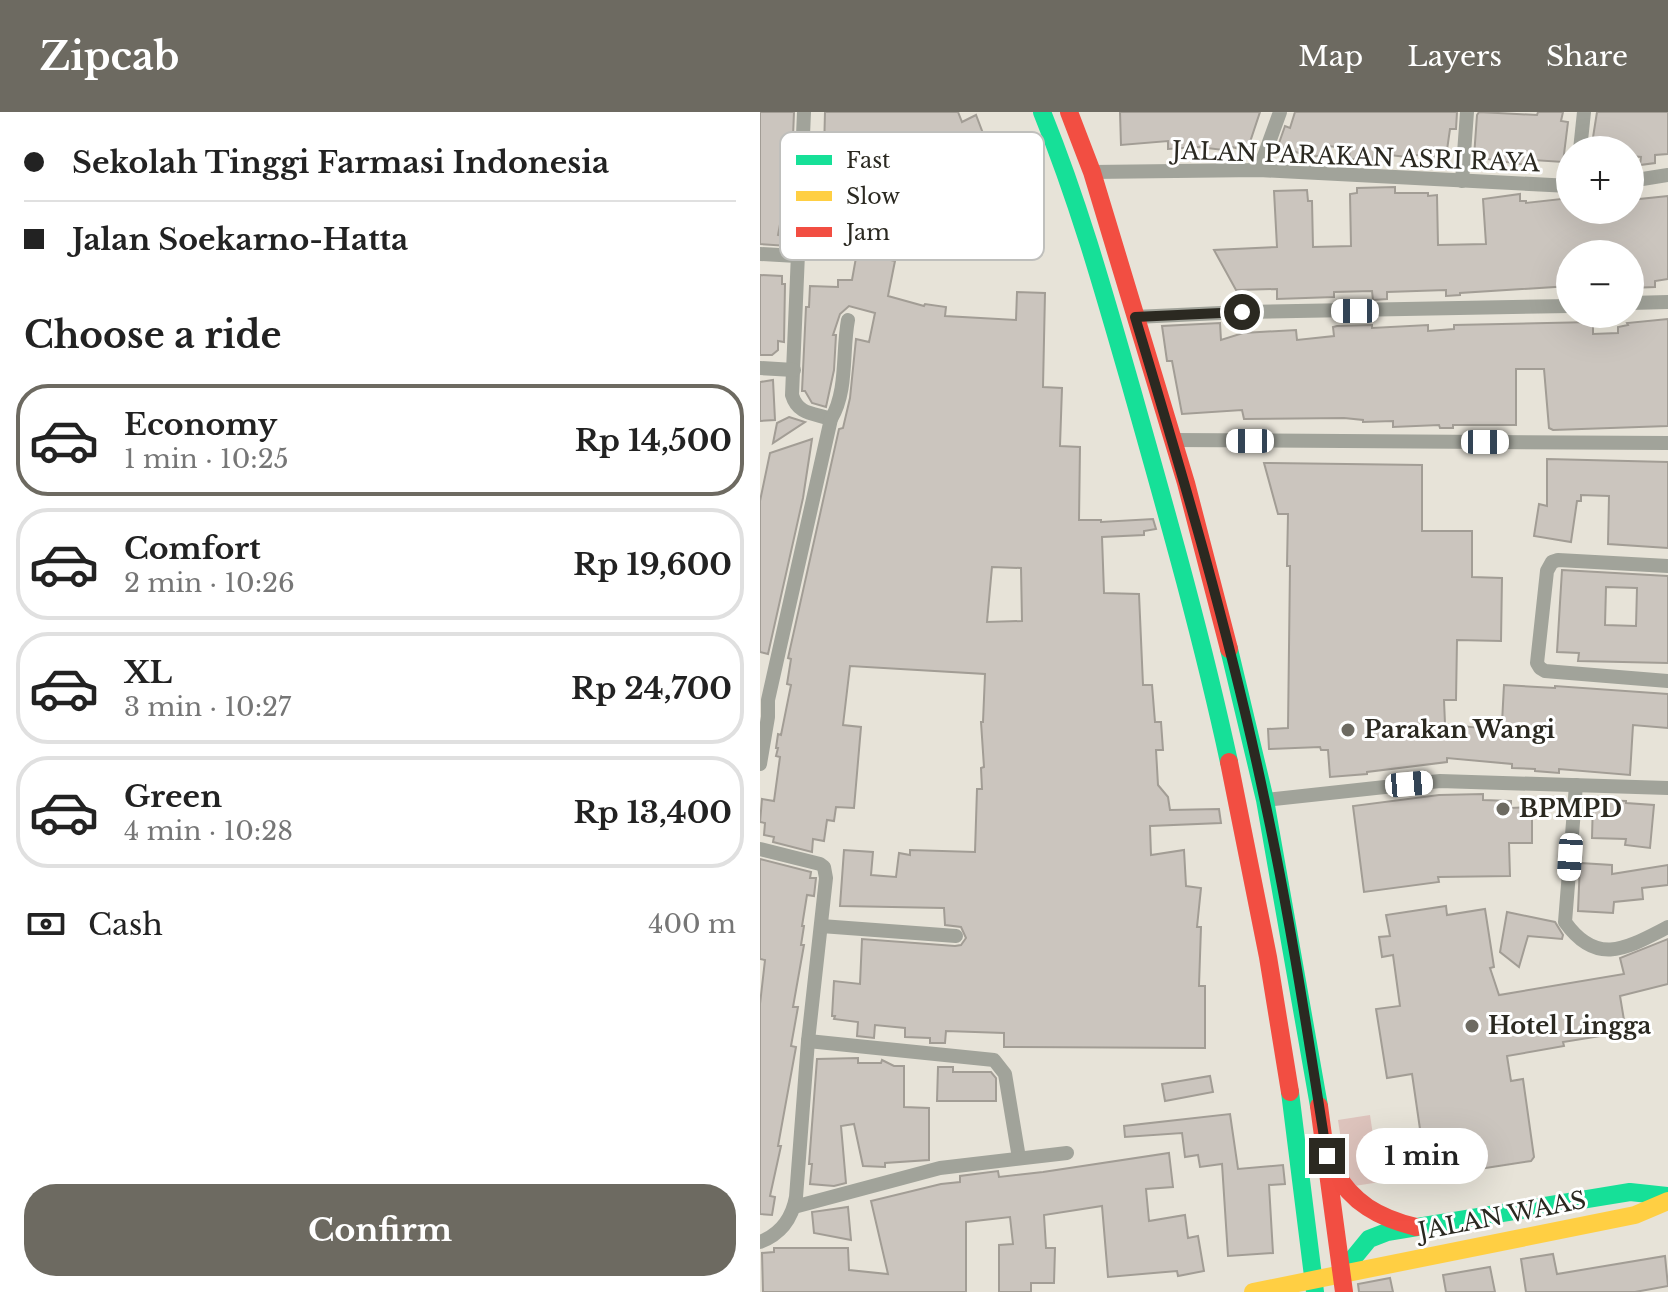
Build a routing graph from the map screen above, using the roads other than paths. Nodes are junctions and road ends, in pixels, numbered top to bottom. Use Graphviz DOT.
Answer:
graph roads {
  1 [pos="804,112"];
  2 [pos="1042,112"];
  3 [pos="1069,112"];
  4 [pos="1280,112"];
  5 [pos="1467,112"];
  6 [pos="1584,112"];
  7 [pos="803,132"];
  8 [pos="1581,136"];
  9 [pos="1259,170"];
  10 [pos="1092,172"];
  11 [pos="1668,175"];
  12 [pos="1644,179"];
  13 [pos="1462,181"];
  14 [pos="1556,185"];
  15 [pos="760,254"];
  16 [pos="780,255"];
  17 [pos="797,260"];
  18 [pos="1668,302"];
  19 [pos="1644,303"];
  20 [pos="1556,306"];
  21 [pos="1135,317"];
  22 [pos="848,320"];
  23 [pos="760,368"];
  24 [pos="794,370"];
  25 [pos="831,419"];
  26 [pos="1172,440"];
  27 [pos="1668,443"];
  28 [pos="1668,566"];
  29 [pos="1668,681"];
  30 [pos="764,710"];
  31 [pos="760,764"];
  32 [pos="1576,785"];
  33 [pos="1668,788"];
  34 [pos="1265,800"];
  35 [pos="760,849"];
  36 [pos="821,926"];
  37 [pos="1668,927"];
  38 [pos="956,936"];
  39 [pos="808,1041"];
  40 [pos="1067,1153"];
  41 [pos="1327,1156"];
  42 [pos="1019,1158"];
  43 [pos="1668,1198"];
  44 [pos="794,1207"];
  45 [pos="1416,1227"];
  46 [pos="760,1242"];
  47 [pos="1342,1272"];
  48 [pos="1315,1286"];
  49 [pos="1253,1292"];
  50 [pos="1344,1292"];
  1 -- 7 [label="street"];
  2 -- 48 [label="main road"];
  3 -- 10 [label="main road"];
  4 -- 9 [label="street"];
  5 -- 13 [label="street"];
  6 -- 8 [label="street"];
  9 -- 10 [label="street, JALAN PARAKAN ASRI RAYA"];
  9 -- 13 [label="street, JALAN PARAKAN ASRI RAYA"];
  10 -- 21 [label="main road"];
  11 -- 12 [label="street"];
  13 -- 14 [label="street, JALAN PARAKAN ASRI RAYA"];
  15 -- 16 [label="street"];
  17 -- 24 [label="street"];
  18 -- 19 [label="street"];
  20 -- 21 [label="street"];
  21 -- 26 [label="main road"];
  22 -- 25 [label="street"];
  23 -- 24 [label="street"];
  24 -- 25 [label="street"];
  25 -- 30 [label="street"];
  26 -- 27 [label="street"];
  26 -- 34 [label="main road"];
  28 -- 29 [label="street"];
  30 -- 31 [label="street"];
  32 -- 33 [label="street"];
  32 -- 34 [label="street"];
  32 -- 37 [label="street"];
  34 -- 41 [label="main road"];
  35 -- 36 [label="street"];
  36 -- 38 [label="street"];
  36 -- 39 [label="street"];
  39 -- 42 [label="street"];
  39 -- 44 [label="street"];
  40 -- 42 [label="street"];
  41 -- 45 [label="main road"];
  41 -- 47 [label="main road"];
  42 -- 44 [label="street"];
  43 -- 45 [label="main road, JALAN WAAS"];
  43 -- 47 [label="main road, JALAN WAAS"];
  44 -- 46 [label="street"];
  45 -- 47 [label="main road, JALAN WAAS"];
  47 -- 48 [label="main road, JALAN WAAS"];
  47 -- 50 [label="main road"];
  48 -- 49 [label="main road, JALAN WAAS"];
}
